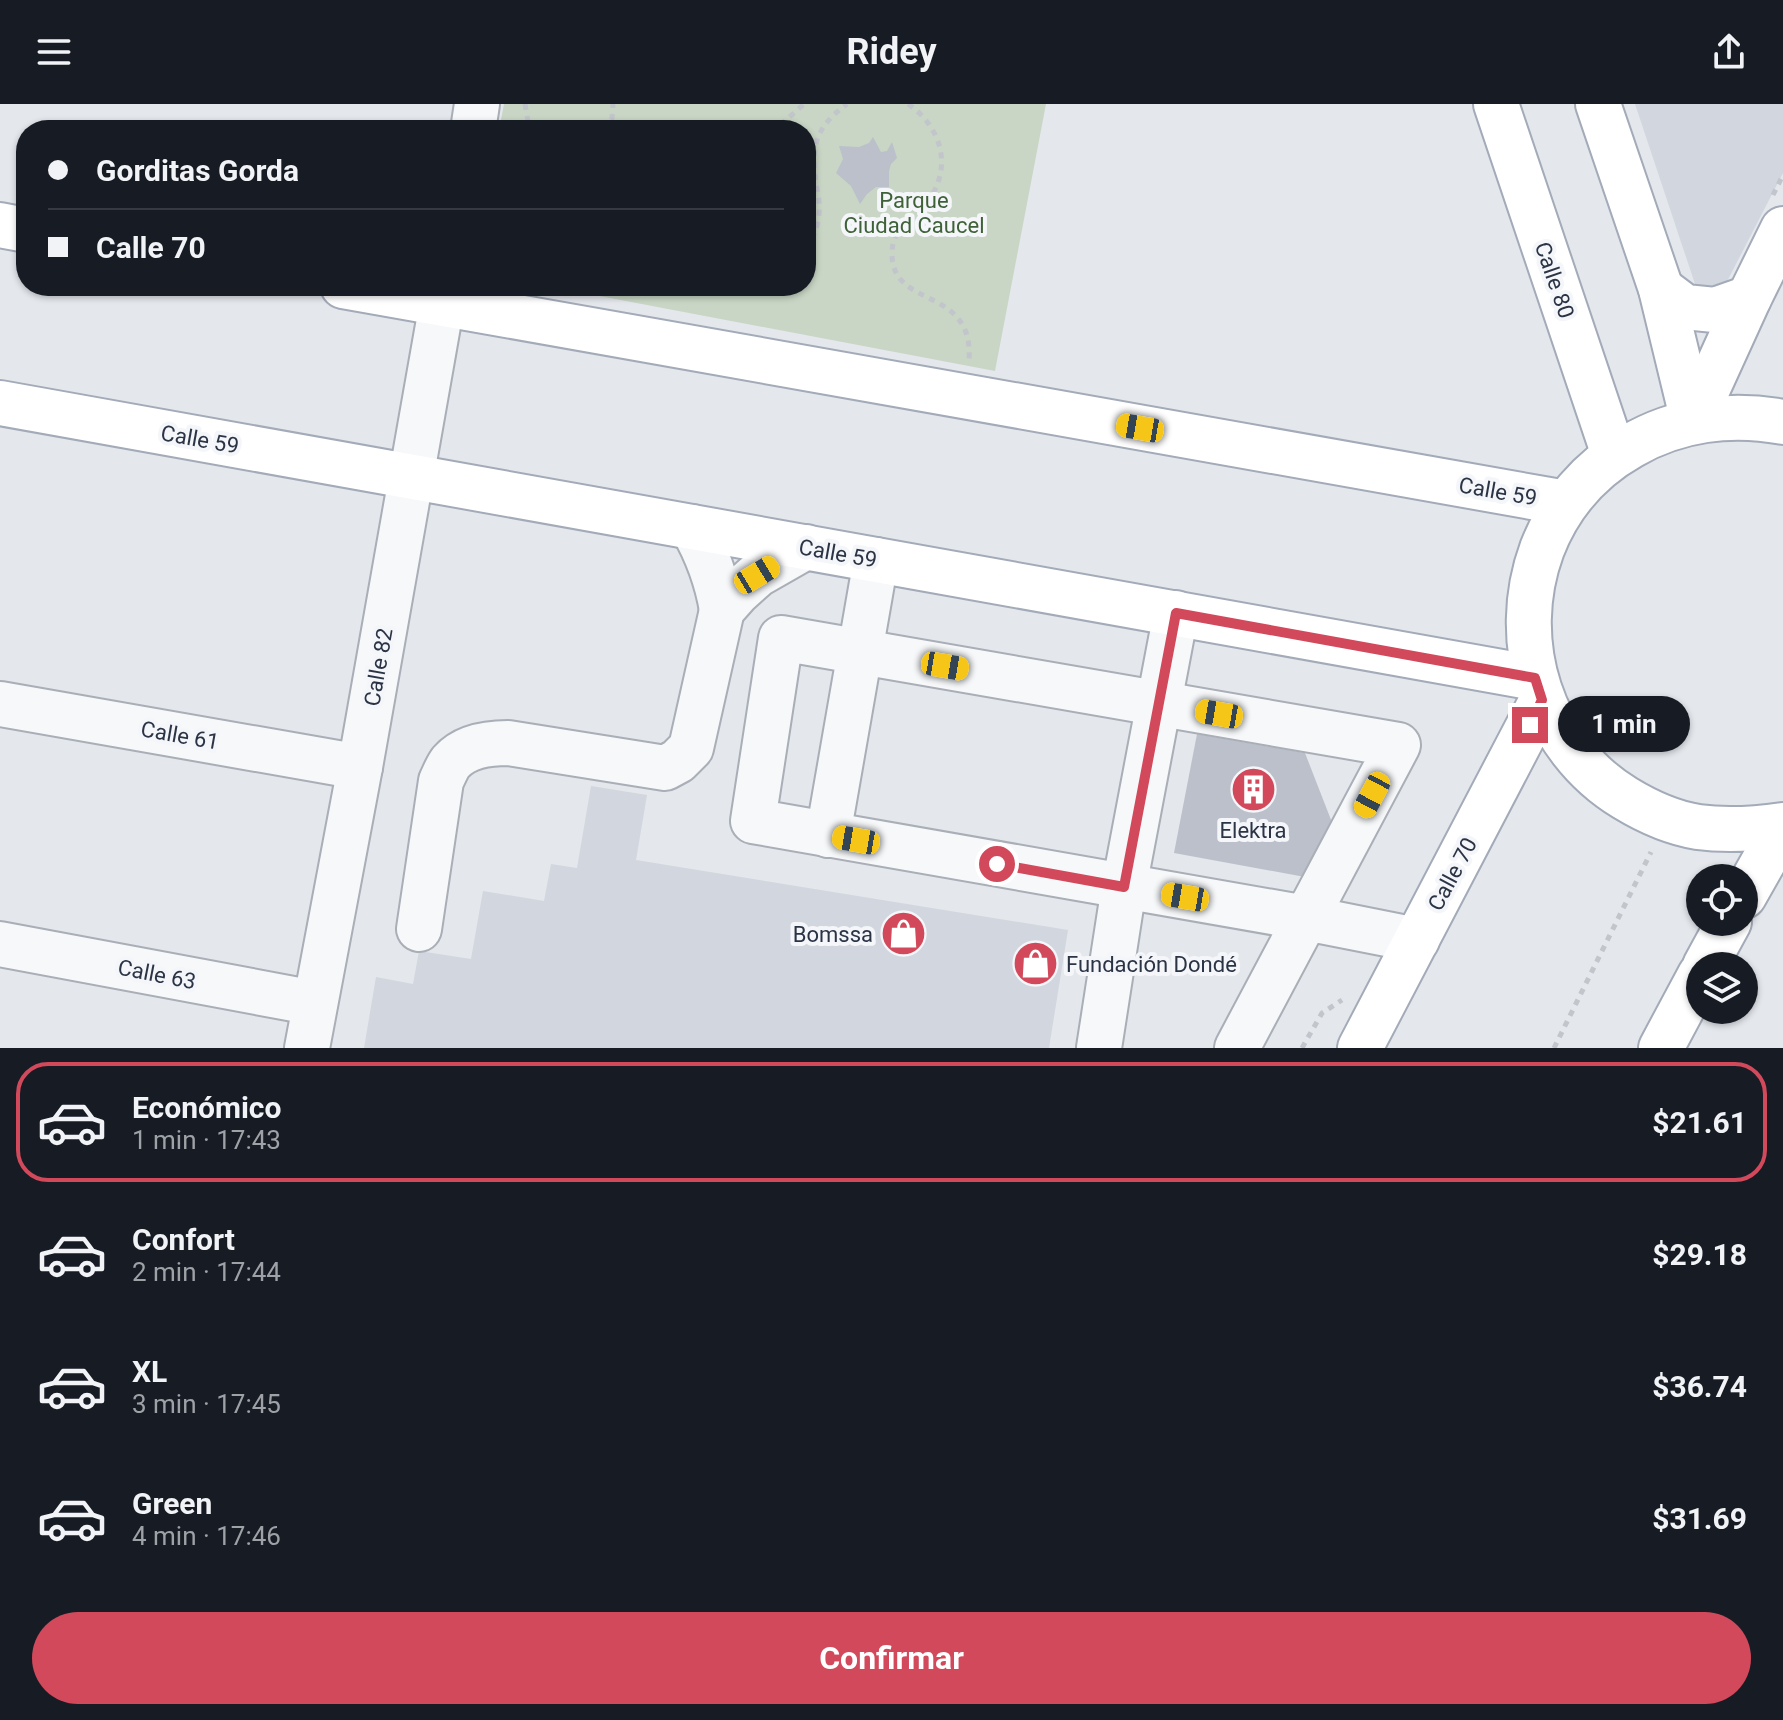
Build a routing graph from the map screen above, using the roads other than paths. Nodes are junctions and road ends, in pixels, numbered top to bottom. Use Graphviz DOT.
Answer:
graph roads {
  1 [pos="1496,104"];
  2 [pos="1598,104"];
  3 [pos="1783,229"];
  4 [pos="1661,289"];
  5 [pos="444,296"];
  6 [pos="449,296"];
  7 [pos="1749,298"];
  8 [pos="0,403"];
  9 [pos="1693,421"];
  10 [pos="1783,422"];
  11 [pos="1614,455"];
  12 [pos="411,477"];
  13 [pos="1566,503"];
  14 [pos="692,527"];
  15 [pos="806,547"];
  16 [pos="876,560"];
  17 [pos="722,610"];
  18 [pos="1176,613"];
  19 [pos="860,651"];
  20 [pos="1538,689"];
  21 [pos="1159,703"];
  22 [pos="0,704"];
  23 [pos="360,767"];
  24 [pos="1783,826"];
  25 [pos="828,835"];
  26 [pos="1758,871"];
  27 [pos="1124,887"];
  28 [pos="1306,918"];
  29 [pos="419,929"];
  30 [pos="1417,940"];
  31 [pos="0,944"];
  32 [pos="1686,1001"];
  33 [pos="315,1003"];
  34 [pos="307,1048"];
  35 [pos="1099,1048"];
  36 [pos="1237,1048"];
  37 [pos="1360,1048"];
  38 [pos="1661,1048"];
  1 -- 11 [label="main road, Calle 80"];
  2 -- 4 [label="main road"];
  3 -- 7 [label="main road"];
  4 -- 7 [label="main road"];
  4 -- 9 [label="main road"];
  5 -- 12 [label="street, Calle 82"];
  6 -- 13 [label="main road, Calle 59"];
  7 -- 9 [label="main road"];
  8 -- 12 [label="main road, Calle 59"];
  9 -- 10 [label="main road"];
  9 -- 11 [label="main road"];
  11 -- 13 [label="main road"];
  12 -- 14 [label="main road, Calle 59"];
  12 -- 23 [label="street, Calle 82"];
  13 -- 20 [label="main road"];
  14 -- 15 [label="main road, Calle 59"];
  14 -- 17 [label="street"];
  15 -- 16 [label="main road, Calle 59"];
  15 -- 17 [label="street"];
  16 -- 18 [label="main road, Calle 59"];
  16 -- 19 [label="street"];
  17 -- 29 [label="street"];
  18 -- 20 [label="main road, Calle 59"];
  18 -- 21 [label="street"];
  19 -- 21 [label="street"];
  19 -- 25 [label="street"];
  19 -- 25 [label="street"];
  20 -- 24 [label="main road"];
  20 -- 30 [label="main road, Calle 70"];
  21 -- 27 [label="street"];
  21 -- 28 [label="street"];
  22 -- 23 [label="street, Calle 61"];
  23 -- 33 [label="street, Calle 82"];
  24 -- 26 [label="main road"];
  25 -- 27 [label="street"];
  27 -- 28 [label="street"];
  27 -- 35 [label="street"];
  28 -- 30 [label="street"];
  28 -- 36 [label="street"];
  30 -- 37 [label="main road, Calle 70"];
  31 -- 33 [label="street, Calle 63"];
  32 -- 38 [label="main road"];
  33 -- 34 [label="street, Calle 82"];
}
